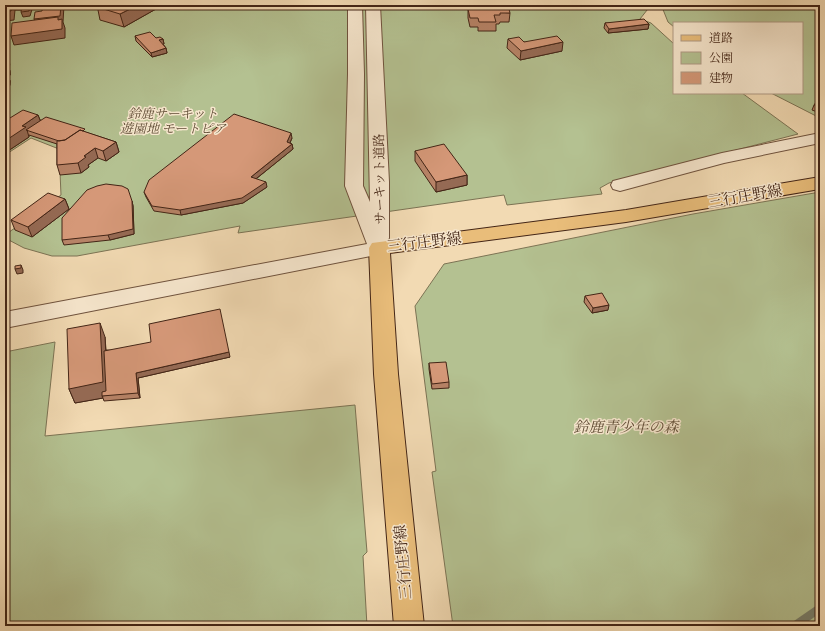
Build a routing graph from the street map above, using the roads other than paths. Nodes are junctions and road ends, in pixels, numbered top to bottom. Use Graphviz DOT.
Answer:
graph roads {
  1 [pos="355,5"];
  2 [pos="373,5"];
  3 [pos="820,138"];
  4 [pos="820,183"];
  5 [pos="620,185"];
  6 [pos="379,248"];
  7 [pos="5,320"];
  8 [pos="409,626"];
  1 -- 6 [label="street, サーキット道路"];
  2 -- 6 [label="street, サーキット道路"];
  3 -- 5 [label="street"];
  4 -- 6 [label="main road, 三行庄野線"];
  6 -- 7 [label="street"];
  6 -- 8 [label="main road, 三行庄野線"];
}
